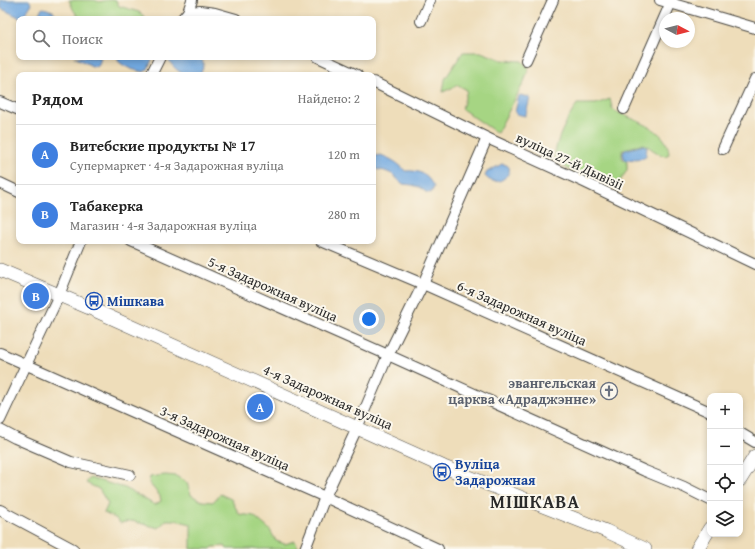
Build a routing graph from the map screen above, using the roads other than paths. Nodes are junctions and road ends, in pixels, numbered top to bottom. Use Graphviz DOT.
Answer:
graph roads {
  1 [pos="192,0"];
  2 [pos="430,0"];
  3 [pos="553,0"];
  4 [pos="660,0"];
  5 [pos="672,2"];
  6 [pos="185,16"];
  7 [pos="226,16"];
  8 [pos="421,21"];
  9 [pos="755,28"];
  10 [pos="158,60"];
  11 [pos="324,60"];
  12 [pos="526,60"];
  13 [pos="152,72"];
  14 [pos="350,72"];
  15 [pos="755,78"];
  16 [pos="376,83"];
  17 [pos="0,102"];
  18 [pos="16,109"];
  19 [pos="624,109"];
  20 [pos="486,138"];
  21 [pos="723,149"];
  22 [pos="0,183"];
  23 [pos="16,191"];
  24 [pos="80,244"];
  25 [pos="138,244"];
  26 [pos="328,244"];
  27 [pos="755,264"];
  28 [pos="0,270"];
  29 [pos="423,284"];
  30 [pos="59,295"];
  31 [pos="0,353"];
  32 [pos="388,355"];
  33 [pos="26,365"];
  34 [pos="707,411"];
  35 [pos="0,420"];
  36 [pos="357,428"];
  37 [pos="0,430"];
  38 [pos="743,436"];
  39 [pos="755,442"];
  40 [pos="755,456"];
  41 [pos="130,475"];
  42 [pos="743,475"];
  43 [pos="325,497"];
  44 [pos="707,498"];
  45 [pos="0,510"];
  46 [pos="707,533"];
  47 [pos="73,549"];
  48 [pos="305,549"];
  49 [pos="438,549"];
  50 [pos="645,549"];
  51 [pos="697,549"];
  1 -- 6 [label="street"];
  2 -- 8 [label="street"];
  3 -- 12 [label="street"];
  4 -- 5 [label="street"];
  5 -- 9 [label="street"];
  5 -- 19 [label="street"];
  6 -- 7 [label="street"];
  10 -- 13 [label="street"];
  11 -- 14 [label="street"];
  15 -- 21 [label="street"];
  16 -- 20 [label="street, вуліца 27-й Дывізіі"];
  17 -- 18 [label="street"];
  20 -- 27 [label="street, вуліца 27-й Дывізіі"];
  20 -- 29 [label="street"];
  22 -- 23 [label="street"];
  24 -- 30 [label="street"];
  25 -- 32 [label="street, 5-я Задарожная вуліца"];
  26 -- 29 [label="street, 6-я Задарожная вуліца"];
  28 -- 30 [label="main road, 4-я Задарожная вуліца"];
  29 -- 32 [label="street"];
  29 -- 34 [label="street, 6-я Задарожная вуліца"];
  30 -- 33 [label="street"];
  30 -- 36 [label="main road, 4-я Задарожная вуліца"];
  31 -- 33 [label="street, 3-я Задарожная вуліца"];
  32 -- 36 [label="street"];
  32 -- 44 [label="street, 5-я Задарожная вуліца"];
  33 -- 35 [label="street"];
  33 -- 43 [label="street, 3-я Задарожная вуліца"];
  36 -- 43 [label="street"];
  36 -- 50 [label="main road, 4-я Задарожная вуліца"];
  37 -- 41 [label="street"];
  38 -- 39 [label="street"];
  40 -- 42 [label="main road"];
  43 -- 48 [label="street"];
  43 -- 49 [label="street, 3-я Задарожная вуліца"];
  45 -- 47 [label="street"];
  46 -- 51 [label="main road"];
}
